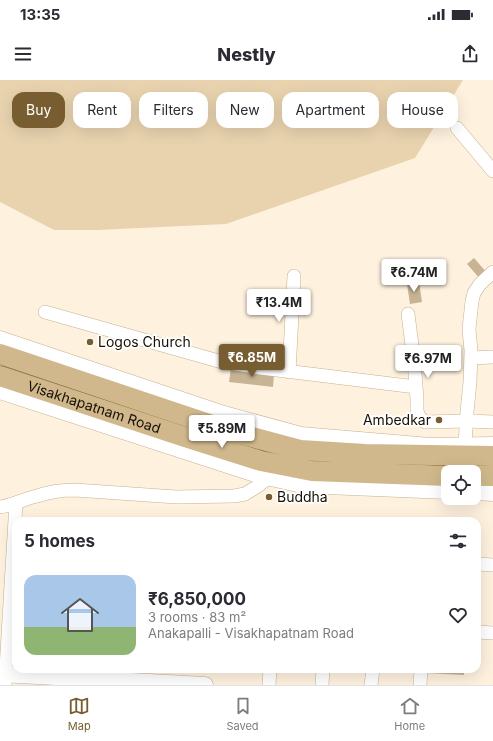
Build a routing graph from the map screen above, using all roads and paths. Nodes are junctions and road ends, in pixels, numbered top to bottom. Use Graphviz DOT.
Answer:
graph roads {
  1 [pos="457,128"];
  2 [pos="493,171"];
  3 [pos="493,272"];
  4 [pos="294,276"];
  5 [pos="486,284"];
  6 [pos="44,312"];
  7 [pos="408,314"];
  8 [pos="0,332"];
  9 [pos="0,339"];
  10 [pos="31,349"];
  11 [pos="0,354"];
  12 [pos="493,357"];
  13 [pos="471,358"];
  14 [pos="289,372"];
  15 [pos="0,376"];
  16 [pos="416,387"];
  17 [pos="0,391"];
  18 [pos="467,421"];
  19 [pos="493,422"];
  20 [pos="493,444"];
  21 [pos="466,445"];
  22 [pos="493,456"];
  23 [pos="441,476"];
  24 [pos="268,478"];
  25 [pos="441,491"];
  26 [pos="16,503"];
  27 [pos="0,507"];
  28 [pos="15,517"];
  29 [pos="12,561"];
  30 [pos="481,564"];
  31 [pos="493,565"];
  32 [pos="481,632"];
  33 [pos="493,632"];
  34 [pos="270,673"];
  35 [pos="323,673"];
  36 [pos="372,673"];
  37 [pos="421,673"];
  38 [pos="4,678"];
  39 [pos="205,685"];
  40 [pos="269,685"];
  41 [pos="322,685"];
  42 [pos="371,685"];
  43 [pos="420,685"];
  1 -- 2 [label="street"];
  3 -- 5 [label="street"];
  4 -- 14 [label="street"];
  5 -- 13 [label="street"];
  6 -- 14 [label="street"];
  7 -- 16 [label="street"];
  8 -- 10 [label="street"];
  9 -- 10 [label="street"];
  10 -- 21 [label="street"];
  11 -- 22 [label="main road"];
  12 -- 13 [label="street"];
  13 -- 18 [label="street"];
  14 -- 16 [label="street"];
  15 -- 23 [label="main road, Visakhapatnam Road"];
  16 -- 18 [label="street"];
  17 -- 24 [label="street"];
  18 -- 19 [label="street"];
  18 -- 21 [label="street"];
  20 -- 21 [label="street"];
  24 -- 25 [label="street"];
  24 -- 26 [label="street"];
  26 -- 27 [label="street"];
  26 -- 28 [label="street"];
  29 -- 38 [label="street"];
  30 -- 31 [label="street"];
  32 -- 33 [label="street"];
  34 -- 40 [label="street"];
  35 -- 41 [label="street"];
  36 -- 42 [label="street"];
  37 -- 43 [label="street"];
  38 -- 39 [label="street"];
}
